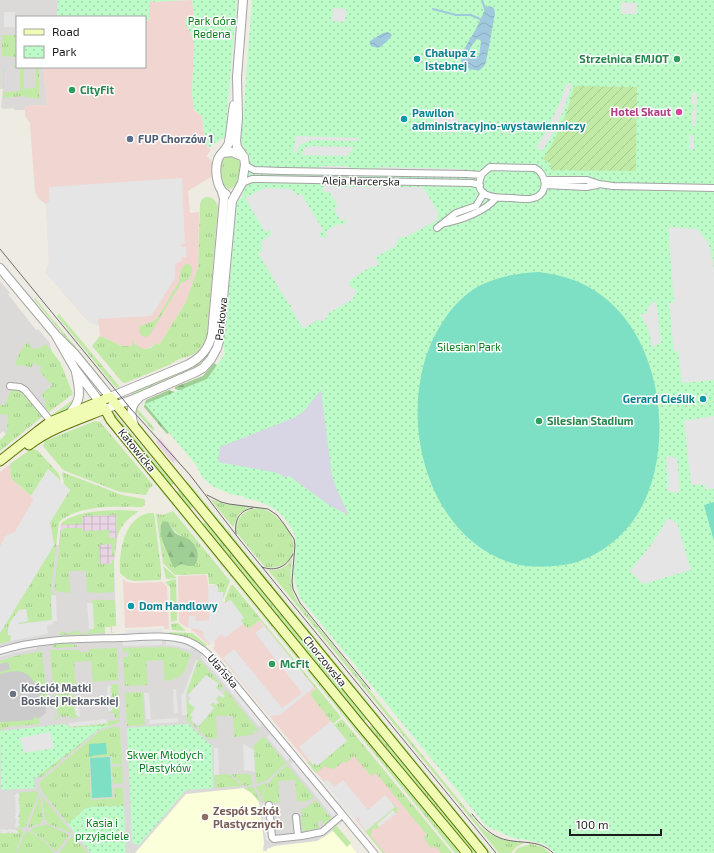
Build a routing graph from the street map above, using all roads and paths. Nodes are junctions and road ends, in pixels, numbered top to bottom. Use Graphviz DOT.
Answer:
graph roads {
  1 [pos="243,0"];
  2 [pos="237,85"];
  3 [pos="223,153"];
  4 [pos="244,161"];
  5 [pos="325,172"];
  6 [pos="408,173"];
  7 [pos="481,175"];
  8 [pos="325,181"];
  9 [pos="407,182"];
  10 [pos="242,183"];
  11 [pos="545,183"];
  12 [pos="480,184"];
  13 [pos="714,188"];
  14 [pos="222,192"];
  15 [pos="484,193"];
  16 [pos="234,195"];
  17 [pos="496,198"];
  18 [pos="445,223"];
  19 [pos="437,228"];
  20 [pos="0,268"];
  21 [pos="54,334"];
  22 [pos="75,369"];
  23 [pos="10,386"];
  24 [pos="141,396"];
  25 [pos="110,397"];
  26 [pos="99,401"];
  27 [pos="116,405"];
  28 [pos="105,409"];
  29 [pos="70,413"];
  30 [pos="52,422"];
  31 [pos="137,431"];
  32 [pos="50,432"];
  33 [pos="0,461"];
  34 [pos="0,467"];
  35 [pos="168,469"];
  36 [pos="203,512"];
  37 [pos="194,520"];
  38 [pos="227,561"];
  39 [pos="0,651"];
  40 [pos="373,719"];
  41 [pos="362,727"];
  42 [pos="269,806"];
  43 [pos="342,815"];
  44 [pos="296,817"];
  45 [pos="298,836"];
  46 [pos="460,849"];
  47 [pos="374,853"];
  48 [pos="467,853"];
  49 [pos="483,853"];
  1 -- 2 [label="street"];
  2 -- 3 [label="street"];
  2 -- 4 [label="street"];
  3 -- 4 [label="street"];
  3 -- 14 [label="street"];
  4 -- 5 [label="street, Aleja Harcerska"];
  4 -- 10 [label="street"];
  5 -- 6 [label="street, Aleja Harcerska"];
  5 -- 8 [label="street"];
  6 -- 7 [label="street, Aleja Harcerska"];
  6 -- 9 [label="street"];
  7 -- 11 [label="street"];
  7 -- 12 [label="street"];
  8 -- 9 [label="street, Aleja Harcerska"];
  8 -- 10 [label="street, Aleja Harcerska"];
  9 -- 12 [label="street, Aleja Harcerska"];
  10 -- 16 [label="street"];
  11 -- 13 [label="street"];
  11 -- 17 [label="street"];
  12 -- 15 [label="street"];
  14 -- 16 [label="street"];
  14 -- 25 [label="street, Parkowa"];
  15 -- 17 [label="street"];
  15 -- 18 [label="street"];
  16 -- 24 [label="street, Parkowa"];
  17 -- 18 [label="street"];
  18 -- 19 [label="street"];
  20 -- 21 [label="street, Katowicka"];
  21 -- 22 [label="street, Katowicka"];
  21 -- 25 [label="street, Katowicka"];
  22 -- 26 [label="street, Katowicka"];
  22 -- 29 [label="street"];
  23 -- 30 [label="street"];
  24 -- 27 [label="street, Parkowa"];
  24 -- 31 [label="street"];
  25 -- 26 [label="main road"];
  25 -- 27 [label="main road, Katowicka"];
  26 -- 28 [label="street, Katowicka"];
  26 -- 29 [label="main road"];
  27 -- 28 [label="street, Parkowa"];
  27 -- 31 [label="main road, Katowicka"];
  28 -- 32 [label="main road"];
  28 -- 37 [label="main road, Katowicka"];
  29 -- 30 [label="main road"];
  30 -- 32 [label="street"];
  30 -- 33 [label="main road"];
  31 -- 35 [label="main road, Katowicka"];
  32 -- 34 [label="main road"];
  35 -- 36 [label="main road, Chorzowska"];
  36 -- 37 [label="main road"];
  36 -- 40 [label="main road, Chorzowska"];
  37 -- 38 [label="main road, Katowicka"];
  38 -- 41 [label="main road, Chorzowska"];
  39 -- 43 [label="street, Ułańska"];
  40 -- 41 [label="main road"];
  40 -- 49 [label="main road, Chorzowska"];
  41 -- 46 [label="main road, Chorzowska"];
  42 -- 45 [label="street"];
  43 -- 45 [label="street"];
  43 -- 47 [label="street, Ułańska"];
  44 -- 45 [label="street"];
  46 -- 48 [label="main road, Chorzowska"];
}
